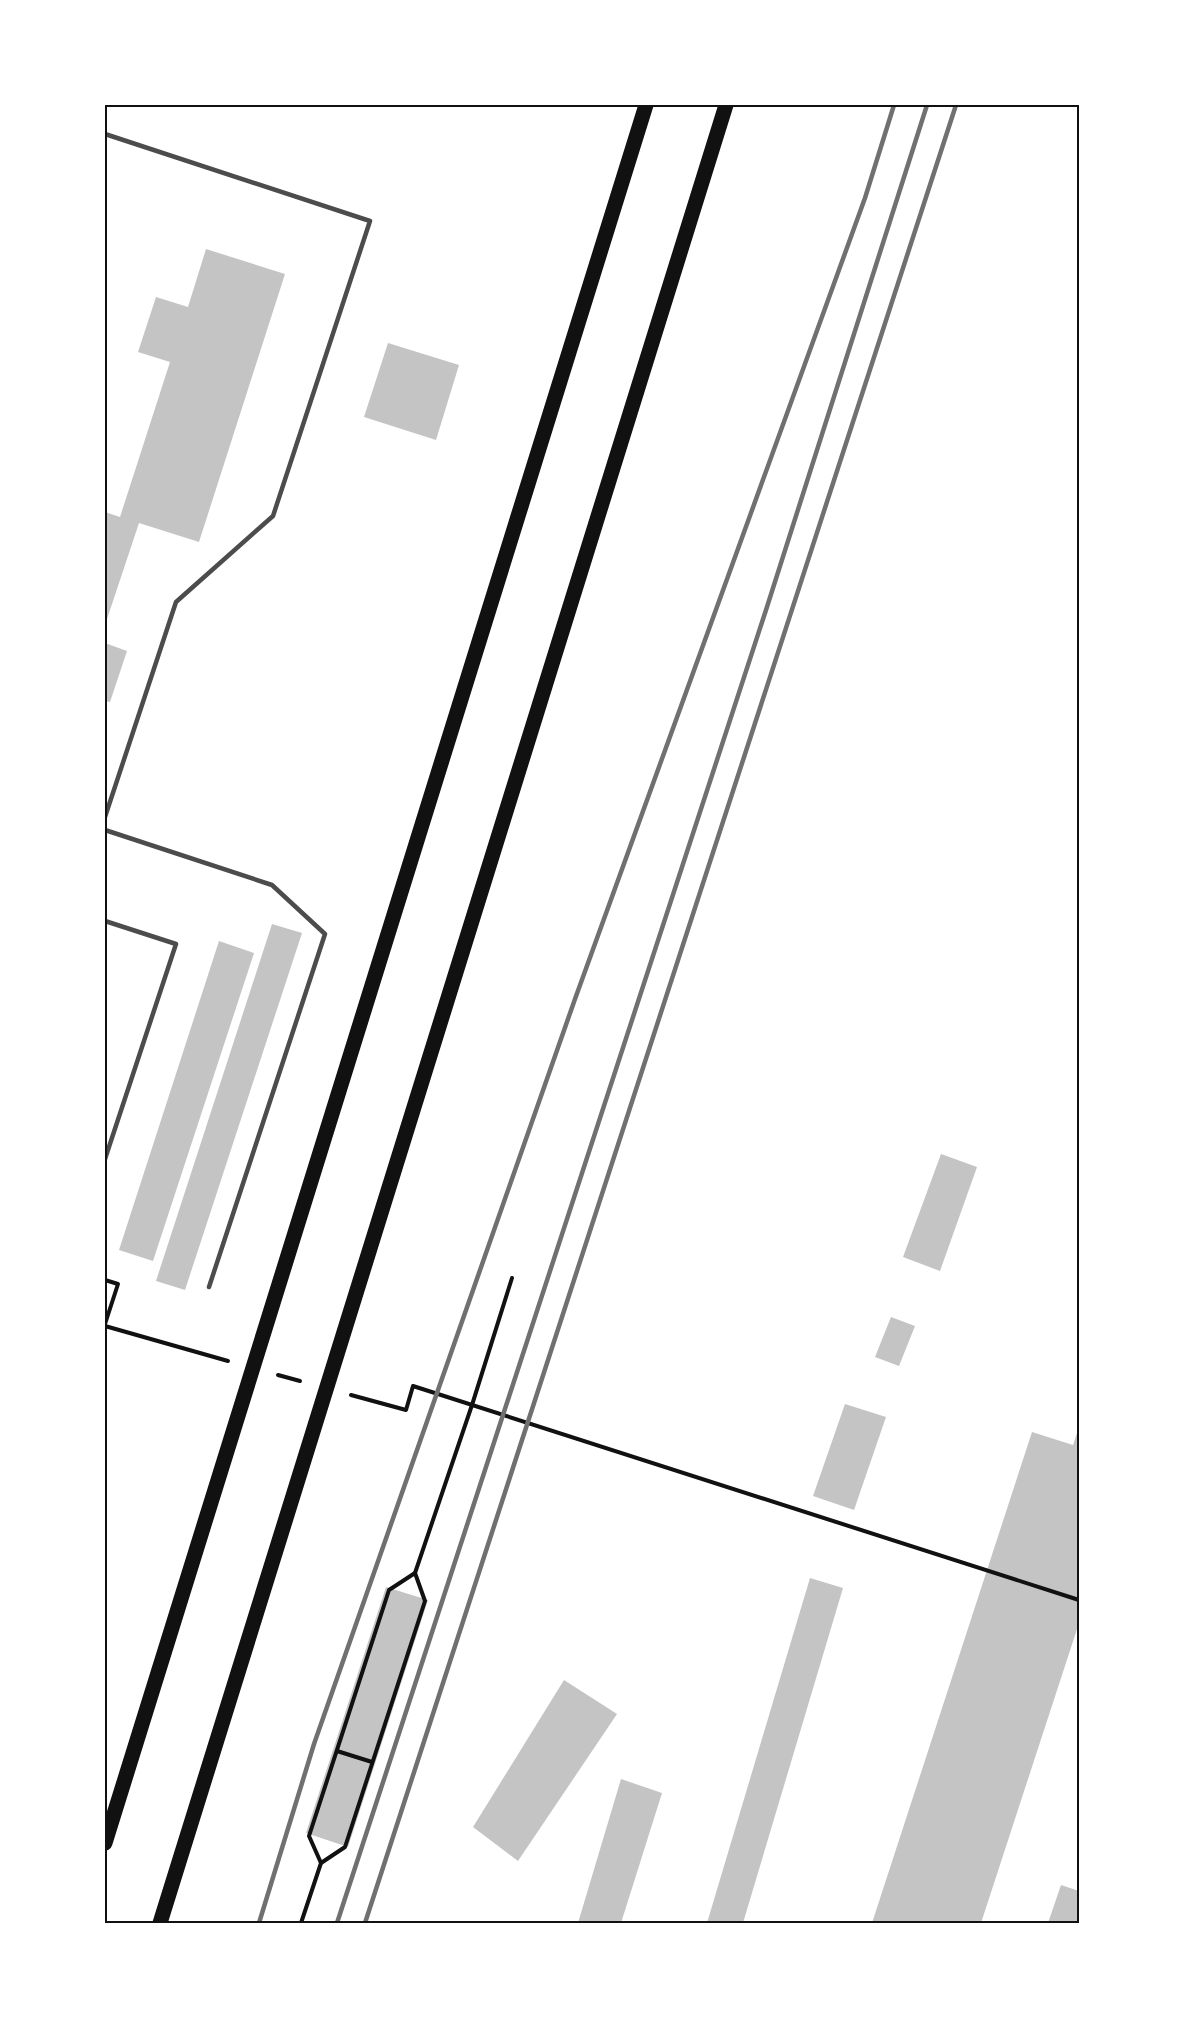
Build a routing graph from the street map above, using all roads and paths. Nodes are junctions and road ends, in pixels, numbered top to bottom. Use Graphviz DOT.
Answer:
graph roads {
  1 [pos="646,105"];
  2 [pos="726,105"];
  3 [pos="105,134"];
  4 [pos="105,817"];
  5 [pos="105,830"];
  6 [pos="105,921"];
  7 [pos="105,1158"];
  8 [pos="512,1278"];
  9 [pos="105,1280"];
  10 [pos="209,1287"];
  11 [pos="105,1325"];
  12 [pos="233,1362"];
  13 [pos="268,1372"];
  14 [pos="302,1382"];
  15 [pos="348,1394"];
  16 [pos="472,1405"];
  17 [pos="415,1573"];
  18 [pos="1079,1600"];
  19 [pos="337,1751"];
  20 [pos="372,1762"];
  21 [pos="105,1843"];
  22 [pos="321,1863"];
  23 [pos="160,1923"];
  24 [pos="301,1923"];
  1 -- 21 [label="main road"];
  2 -- 23 [label="main road"];
  3 -- 4 [label="lane"];
  5 -- 10 [label="lane"];
  6 -- 7 [label="lane"];
  8 -- 16 [label="path"];
  9 -- 11 [label="path"];
  11 -- 12 [label="path"];
  13 -- 14 [label="path"];
  15 -- 16 [label="path"];
  16 -- 17 [label="path"];
  16 -- 18 [label="path"];
  17 -- 19 [label="path"];
  17 -- 20 [label="path"];
  19 -- 20 [label="path"];
  19 -- 22 [label="path"];
  20 -- 22 [label="path"];
  22 -- 24 [label="path"];
}
